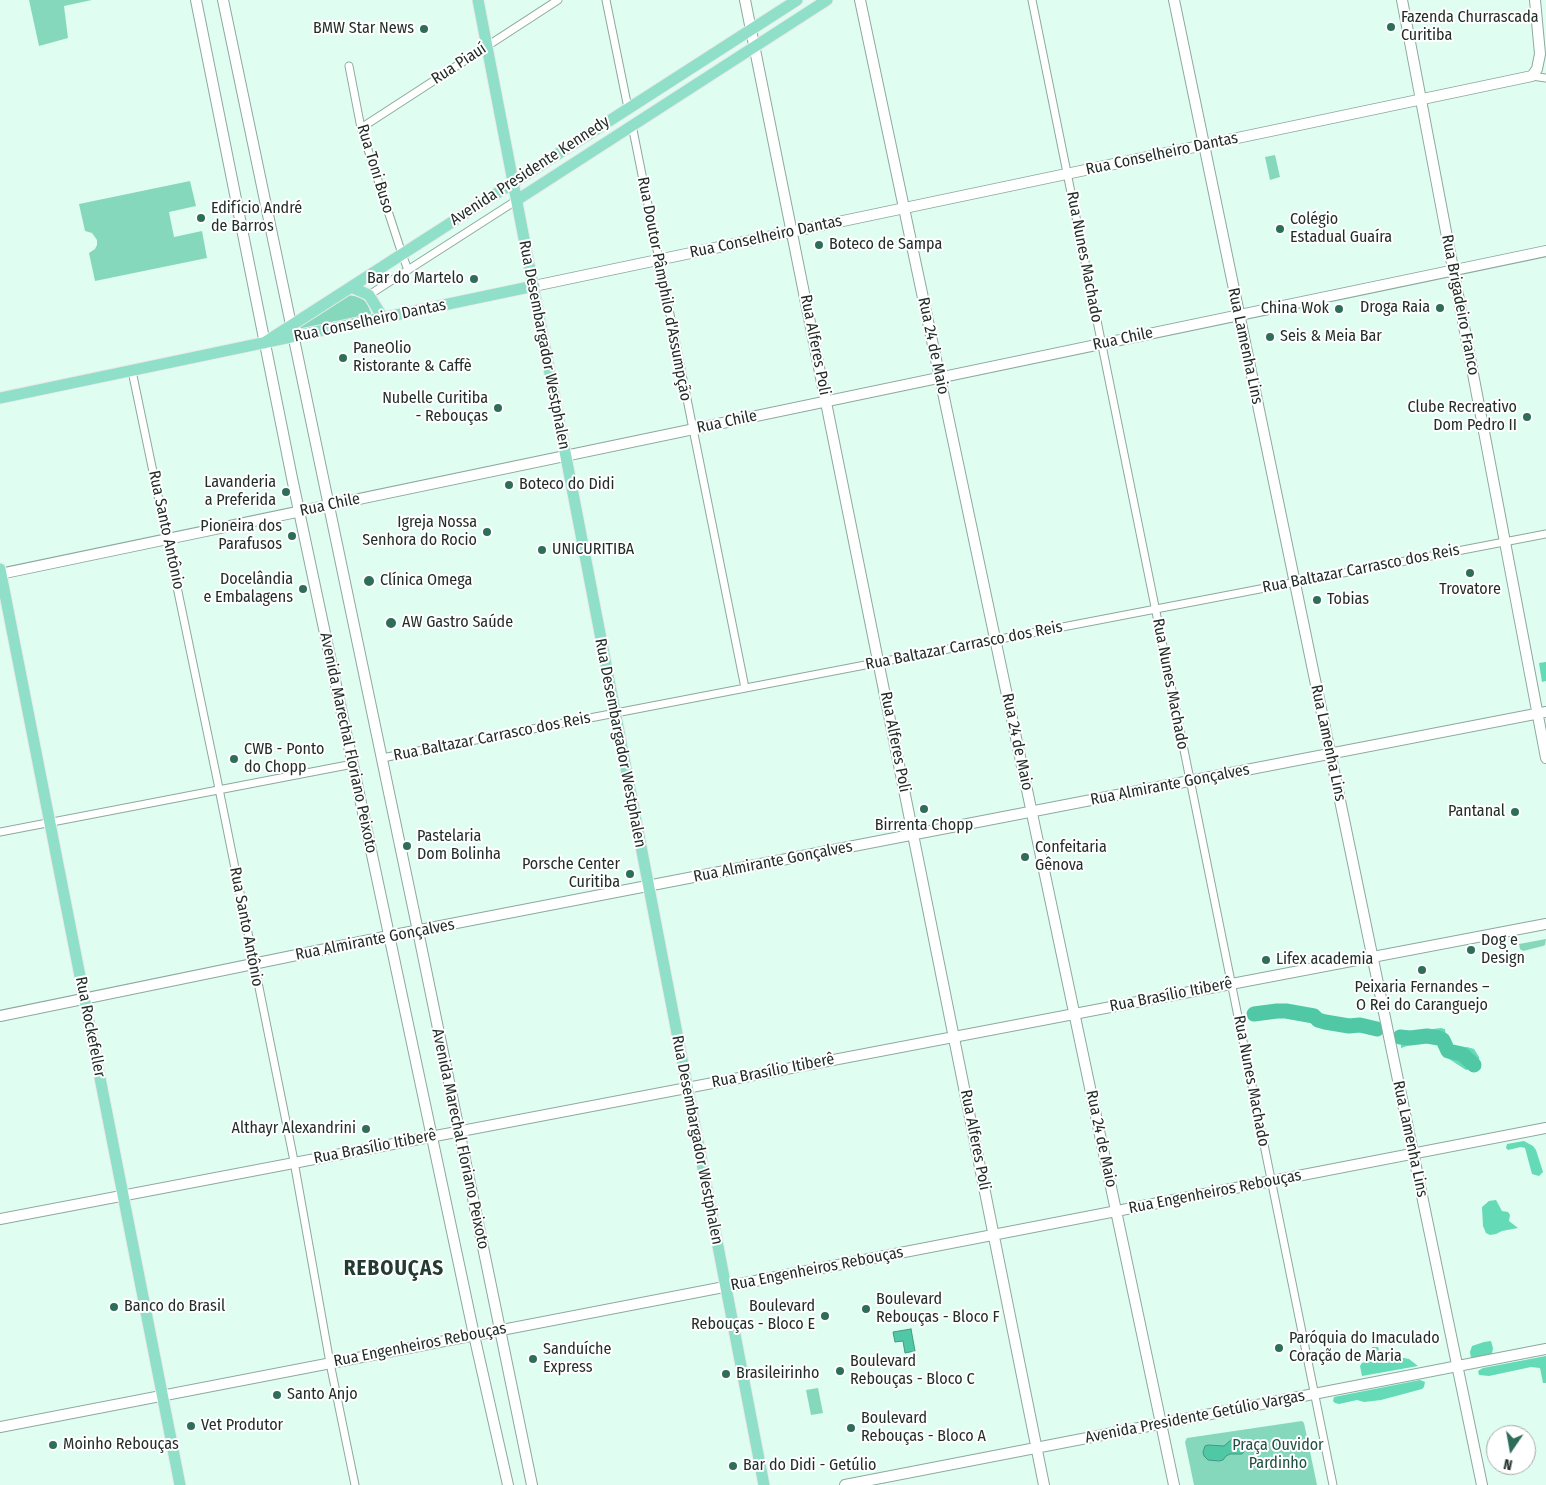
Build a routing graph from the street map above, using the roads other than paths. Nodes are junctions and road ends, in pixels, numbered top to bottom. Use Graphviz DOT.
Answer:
graph roads {
  1 [pos="196,0"];
  2 [pos="223,0"];
  3 [pos="478,0"];
  4 [pos="558,0"];
  5 [pos="606,0"];
  6 [pos="745,0"];
  7 [pos="797,0"];
  8 [pos="827,0"];
  9 [pos="860,0"];
  10 [pos="1032,0"];
  11 [pos="1174,0"];
  12 [pos="1402,0"];
  13 [pos="1535,0"];
  14 [pos="751,29"];
  15 [pos="487,46"];
  16 [pos="755,46"];
  17 [pos="695,65"];
  18 [pos="348,66"];
  19 [pos="1532,76"];
  20 [pos="1546,78"];
  21 [pos="703,80"];
  22 [pos="1421,99"];
  23 [pos="628,108"];
  24 [pos="632,125"];
  25 [pos="361,128"];
  26 [pos="587,135"];
  27 [pos="1204,145"];
  28 [pos="596,149"];
  29 [pos="1067,174"];
  30 [pos="514,182"];
  31 [pos="517,200"];
  32 [pos="904,208"];
  33 [pos="792,232"];
  34 [pos="1546,251"];
  35 [pos="402,254"];
  36 [pos="658,260"];
  37 [pos="408,270"];
  38 [pos="1453,270"];
  39 [pos="534,286"];
  40 [pos="351,287"];
  41 [pos="369,295"];
  42 [pos="1239,315"];
  43 [pos="383,318"];
  44 [pos="292,331"];
  45 [pos="264,343"];
  46 [pos="1102,344"];
  47 [pos="132,371"];
  48 [pos="940,377"];
  49 [pos="0,398"];
  50 [pos="826,401"];
  51 [pos="693,429"];
  52 [pos="565,456"];
  53 [pos="329,505"];
  54 [pos="299,511"];
  55 [pos="1546,534"];
  56 [pos="168,539"];
  57 [pos="1505,542"];
  58 [pos="0,572"];
  59 [pos="1295,582"];
  60 [pos="1155,609"];
  61 [pos="996,640"];
  62 [pos="879,662"];
  63 [pos="745,688"];
  64 [pos="615,713"];
  65 [pos="1542,713"];
  66 [pos="1330,754"];
  67 [pos="382,758"];
  68 [pos="1546,758"];
  69 [pos="353,764"];
  70 [pos="1190,781"];
  71 [pos="219,790"];
  72 [pos="1032,812"];
  73 [pos="50,822"];
  74 [pos="0,832"];
  75 [pos="914,835"];
  76 [pos="648,886"];
  77 [pos="1546,924"];
  78 [pos="418,931"];
  79 [pos="389,936"];
  80 [pos="1372,957"];
  81 [pos="253,964"];
  82 [pos="1231,984"];
  83 [pos="84,998"];
  84 [pos="1075,1014"];
  85 [pos="0,1016"];
  86 [pos="954,1037"];
  87 [pos="687,1088"];
  88 [pos="1546,1128"];
  89 [pos="458,1131"];
  90 [pos="433,1136"];
  91 [pos="1413,1154"];
  92 [pos="294,1162"];
  93 [pos="1271,1181"];
  94 [pos="123,1195"];
  95 [pos="1116,1211"];
  96 [pos="0,1218"];
  97 [pos="994,1235"];
  98 [pos="726,1286"];
  99 [pos="499,1330"];
  100 [pos="474,1335"];
  101 [pos="1546,1349"];
  102 [pos="330,1363"];
  103 [pos="1458,1366"];
  104 [pos="1314,1394"];
  105 [pos="162,1395"];
  106 [pos="1162,1424"];
  107 [pos="0,1426"];
  108 [pos="1037,1448"];
  109 [pos="180,1485"];
  110 [pos="355,1485"];
  111 [pos="508,1485"];
  112 [pos="532,1485"];
  113 [pos="764,1485"];
  114 [pos="844,1485"];
  115 [pos="1044,1485"];
  116 [pos="1174,1485"];
  117 [pos="1333,1485"];
  118 [pos="1482,1485"];
  1 -- 45 [label="main road, Avenida Marechal Floriano Peixoto"];
  2 -- 44 [label="main road, Avenida Marechal Floriano Peixoto"];
  3 -- 15 [label="main road, Rua Desembargador Westphalen"];
  4 -- 15 [label="street, Rua Piauí"];
  5 -- 23 [label="street"];
  6 -- 14 [label="main road, Rua Alferes Poli"];
  7 -- 14 [label="main road, Avenida Presidente Kennedy"];
  8 -- 16 [label="main road, Avenida Presidente Kennedy"];
  9 -- 32 [label="main road, Rua 24 de Maio"];
  10 -- 29 [label="street, Rua Nunes Machado"];
  11 -- 27 [label="main road, Rua Lamenha Lins"];
  12 -- 22 [label="main road, Rua Brigadeiro Franco"];
  13 -- 19 [label="main road"];
  14 -- 16 [label="main road, Rua Alferes Poli"];
  14 -- 17 [label="main road, Avenida Presidente Kennedy"];
  15 -- 25 [label="street, Rua Piauí"];
  15 -- 30 [label="main road, Rua Desembargador Westphalen"];
  16 -- 21 [label="main road, Avenida Presidente Kennedy"];
  16 -- 33 [label="main road, Rua Alferes Poli"];
  17 -- 21 [label="main road"];
  17 -- 23 [label="main road, Avenida Presidente Kennedy"];
  18 -- 25 [label="street, Rua Toni Buso"];
  19 -- 20 [label="street"];
  19 -- 22 [label="main road, Rua Conselheiro Dantas"];
  21 -- 24 [label="main road, Avenida Presidente Kennedy"];
  22 -- 27 [label="main road, Rua Conselheiro Dantas"];
  22 -- 38 [label="main road, Rua Brigadeiro Franco"];
  23 -- 26 [label="main road, Avenida Presidente Kennedy"];
  24 -- 28 [label="main road, Avenida Presidente Kennedy"];
  24 -- 36 [label="street, Rua Doutor Pâmphilo d'Assumpção"];
  25 -- 35 [label="street, Rua Toni Buso"];
  26 -- 28 [label="main road"];
  26 -- 30 [label="main road, Avenida Presidente Kennedy"];
  27 -- 29 [label="main road, Rua Conselheiro Dantas"];
  27 -- 42 [label="main road, Rua Lamenha Lins"];
  28 -- 31 [label="main road, Avenida Presidente Kennedy"];
  29 -- 32 [label="main road, Rua Conselheiro Dantas"];
  29 -- 46 [label="street, Rua Nunes Machado"];
  30 -- 31 [label="main road, Rua Desembargador Westphalen"];
  30 -- 35 [label="main road, Avenida Presidente Kennedy"];
  31 -- 37 [label="street, Avenida Presidente Kennedy"];
  31 -- 39 [label="main road, Rua Desembargador Westphalen"];
  32 -- 33 [label="main road, Rua Conselheiro Dantas"];
  32 -- 48 [label="main road, Rua 24 de Maio"];
  33 -- 36 [label="main road, Rua Conselheiro Dantas"];
  33 -- 50 [label="main road, Rua Alferes Poli"];
  34 -- 38 [label="main road, Rua Chile"];
  35 -- 37 [label="street, Rua Toni Buso"];
  35 -- 40 [label="main road, Avenida Presidente Kennedy"];
  36 -- 39 [label="main road, Rua Conselheiro Dantas"];
  36 -- 51 [label="street, Rua Doutor Pâmphilo d'Assumpção"];
  37 -- 41 [label="street, Avenida Presidente Kennedy"];
  38 -- 42 [label="main road, Rua Chile"];
  38 -- 57 [label="main road, Rua Brigadeiro Franco"];
  39 -- 43 [label="main road, Rua Conselheiro Dantas"];
  39 -- 52 [label="main road, Rua Desembargador Westphalen"];
  40 -- 41 [label="main road"];
  40 -- 44 [label="main road, Avenida Presidente Kennedy"];
  41 -- 43 [label="main road"];
  42 -- 46 [label="main road, Rua Chile"];
  42 -- 59 [label="main road, Rua Lamenha Lins"];
  43 -- 44 [label="main road, Rua Conselheiro Dantas"];
  44 -- 45 [label="main road, Rua Conselheiro Dantas"];
  44 -- 53 [label="main road, Avenida Marechal Floriano Peixoto"];
  45 -- 47 [label="main road, Rua Conselheiro Dantas"];
  45 -- 54 [label="main road, Avenida Marechal Floriano Peixoto"];
  46 -- 48 [label="main road, Rua Chile"];
  46 -- 60 [label="street, Rua Nunes Machado"];
  47 -- 49 [label="main road, Rua Conselheiro Dantas"];
  47 -- 56 [label="street, Rua Santo Antônio"];
  48 -- 50 [label="main road, Rua Chile"];
  48 -- 61 [label="main road, Rua 24 de Maio"];
  50 -- 51 [label="main road, Rua Chile"];
  50 -- 62 [label="main road, Rua Alferes Poli"];
  51 -- 52 [label="main road, Rua Chile"];
  51 -- 63 [label="street, Rua Doutor Pâmphilo d'Assumpção"];
  52 -- 53 [label="main road, Rua Chile"];
  52 -- 64 [label="main road, Rua Desembargador Westphalen"];
  53 -- 54 [label="main road, Rua Chile"];
  53 -- 67 [label="main road, Avenida Marechal Floriano Peixoto"];
  54 -- 56 [label="main road, Rua Chile"];
  54 -- 69 [label="main road, Avenida Marechal Floriano Peixoto"];
  55 -- 57 [label="street, Rua Baltazar Carrasco dos Reis"];
  56 -- 58 [label="main road, Rua Chile"];
  56 -- 71 [label="street, Rua Santo Antônio"];
  57 -- 59 [label="street, Rua Baltazar Carrasco dos Reis"];
  57 -- 65 [label="main road, Rua Brigadeiro Franco"];
  58 -- 73 [label="main road, Rua Rockefeller"];
  59 -- 60 [label="street, Rua Baltazar Carrasco dos Reis"];
  59 -- 66 [label="main road, Rua Lamenha Lins"];
  60 -- 61 [label="street, Rua Baltazar Carrasco dos Reis"];
  60 -- 70 [label="street, Rua Nunes Machado"];
  61 -- 62 [label="street, Rua Baltazar Carrasco dos Reis"];
  61 -- 72 [label="main road, Rua 24 de Maio"];
  62 -- 63 [label="street, Rua Baltazar Carrasco dos Reis"];
  62 -- 75 [label="main road, Rua Alferes Poli"];
  63 -- 64 [label="street, Rua Baltazar Carrasco dos Reis"];
  64 -- 67 [label="street, Rua Baltazar Carrasco dos Reis"];
  64 -- 76 [label="main road, Rua Desembargador Westphalen"];
  65 -- 66 [label="main road, Rua Almirante Gonçalves"];
  65 -- 68 [label="main road, Rua Brigadeiro Franco"];
  66 -- 70 [label="main road, Rua Almirante Gonçalves"];
  66 -- 80 [label="main road, Rua Lamenha Lins"];
  67 -- 78 [label="main road, Avenida Marechal Floriano Peixoto"];
  69 -- 71 [label="street"];
  69 -- 79 [label="main road, Avenida Marechal Floriano Peixoto"];
  70 -- 72 [label="main road, Rua Almirante Gonçalves"];
  70 -- 82 [label="street, Rua Nunes Machado"];
  71 -- 73 [label="street"];
  71 -- 81 [label="street, Rua Santo Antônio"];
  72 -- 75 [label="main road, Rua Almirante Gonçalves"];
  72 -- 84 [label="main road, Rua 24 de Maio"];
  73 -- 74 [label="street"];
  73 -- 83 [label="main road, Rua Rockefeller"];
  75 -- 76 [label="main road, Rua Almirante Gonçalves"];
  75 -- 86 [label="main road, Rua Alferes Poli"];
  76 -- 78 [label="main road, Rua Almirante Gonçalves"];
  76 -- 87 [label="main road, Rua Desembargador Westphalen"];
  77 -- 80 [label="main road, Rua Brasílio Itiberê"];
  78 -- 79 [label="main road, Rua Almirante Gonçalves"];
  78 -- 89 [label="main road, Avenida Marechal Floriano Peixoto"];
  79 -- 81 [label="main road, Rua Almirante Gonçalves"];
  79 -- 90 [label="main road, Avenida Marechal Floriano Peixoto"];
  80 -- 82 [label="main road, Rua Brasílio Itiberê"];
  80 -- 91 [label="main road, Rua Lamenha Lins"];
  81 -- 83 [label="main road, Rua Almirante Gonçalves"];
  81 -- 92 [label="street, Rua Santo Antônio"];
  82 -- 84 [label="main road, Rua Brasílio Itiberê"];
  82 -- 93 [label="street, Rua Nunes Machado"];
  83 -- 85 [label="main road, Rua Almirante Gonçalves"];
  83 -- 94 [label="main road, Rua Rockefeller"];
  84 -- 86 [label="main road, Rua Brasílio Itiberê"];
  84 -- 95 [label="main road, Rua 24 de Maio"];
  86 -- 87 [label="main road, Rua Brasílio Itiberê"];
  86 -- 97 [label="main road, Rua Alferes Poli"];
  87 -- 89 [label="main road, Rua Brasílio Itiberê"];
  87 -- 98 [label="main road, Rua Desembargador Westphalen"];
  88 -- 91 [label="main road, Rua Engenheiros Rebouças"];
  89 -- 90 [label="main road, Rua Brasílio Itiberê"];
  89 -- 99 [label="main road, Avenida Marechal Floriano Peixoto"];
  90 -- 92 [label="main road, Rua Brasílio Itiberê"];
  90 -- 100 [label="main road, Avenida Marechal Floriano Peixoto"];
  91 -- 93 [label="main road, Rua Engenheiros Rebouças"];
  91 -- 103 [label="main road, Rua Lamenha Lins"];
  92 -- 94 [label="main road, Rua Brasílio Itiberê"];
  92 -- 102 [label="street, Rua Santo Antônio"];
  93 -- 95 [label="main road, Rua Engenheiros Rebouças"];
  93 -- 104 [label="street, Rua Nunes Machado"];
  94 -- 96 [label="main road, Rua Brasílio Itiberê"];
  94 -- 105 [label="main road, Rua Rockefeller"];
  95 -- 97 [label="main road, Rua Engenheiros Rebouças"];
  95 -- 106 [label="main road, Rua 24 de Maio"];
  97 -- 98 [label="main road, Rua Engenheiros Rebouças"];
  97 -- 108 [label="main road, Rua Alferes Poli"];
  98 -- 99 [label="main road, Rua Engenheiros Rebouças"];
  98 -- 113 [label="main road, Rua Desembargador Westphalen"];
  99 -- 100 [label="main road, Rua Engenheiros Rebouças"];
  99 -- 112 [label="main road, Avenida Marechal Floriano Peixoto"];
  100 -- 102 [label="main road, Rua Engenheiros Rebouças"];
  100 -- 111 [label="main road, Avenida Marechal Floriano Peixoto"];
  101 -- 103 [label="main road, Avenida Presidente Getúlio Vargas"];
  102 -- 105 [label="main road, Rua Engenheiros Rebouças"];
  102 -- 110 [label="street, Rua Santo Antônio"];
  103 -- 104 [label="main road, Avenida Presidente Getúlio Vargas"];
  103 -- 118 [label="main road, Rua Lamenha Lins"];
  104 -- 106 [label="main road, Avenida Presidente Getúlio Vargas"];
  104 -- 117 [label="street, Rua Nunes Machado"];
  105 -- 107 [label="main road, Rua Engenheiros Rebouças"];
  105 -- 109 [label="main road, Rua Rockefeller"];
  106 -- 108 [label="main road, Avenida Presidente Getúlio Vargas"];
  106 -- 116 [label="main road, Rua 24 de Maio"];
  108 -- 114 [label="main road, Avenida Presidente Getúlio Vargas"];
  108 -- 115 [label="main road, Rua Alferes Poli"];
}
